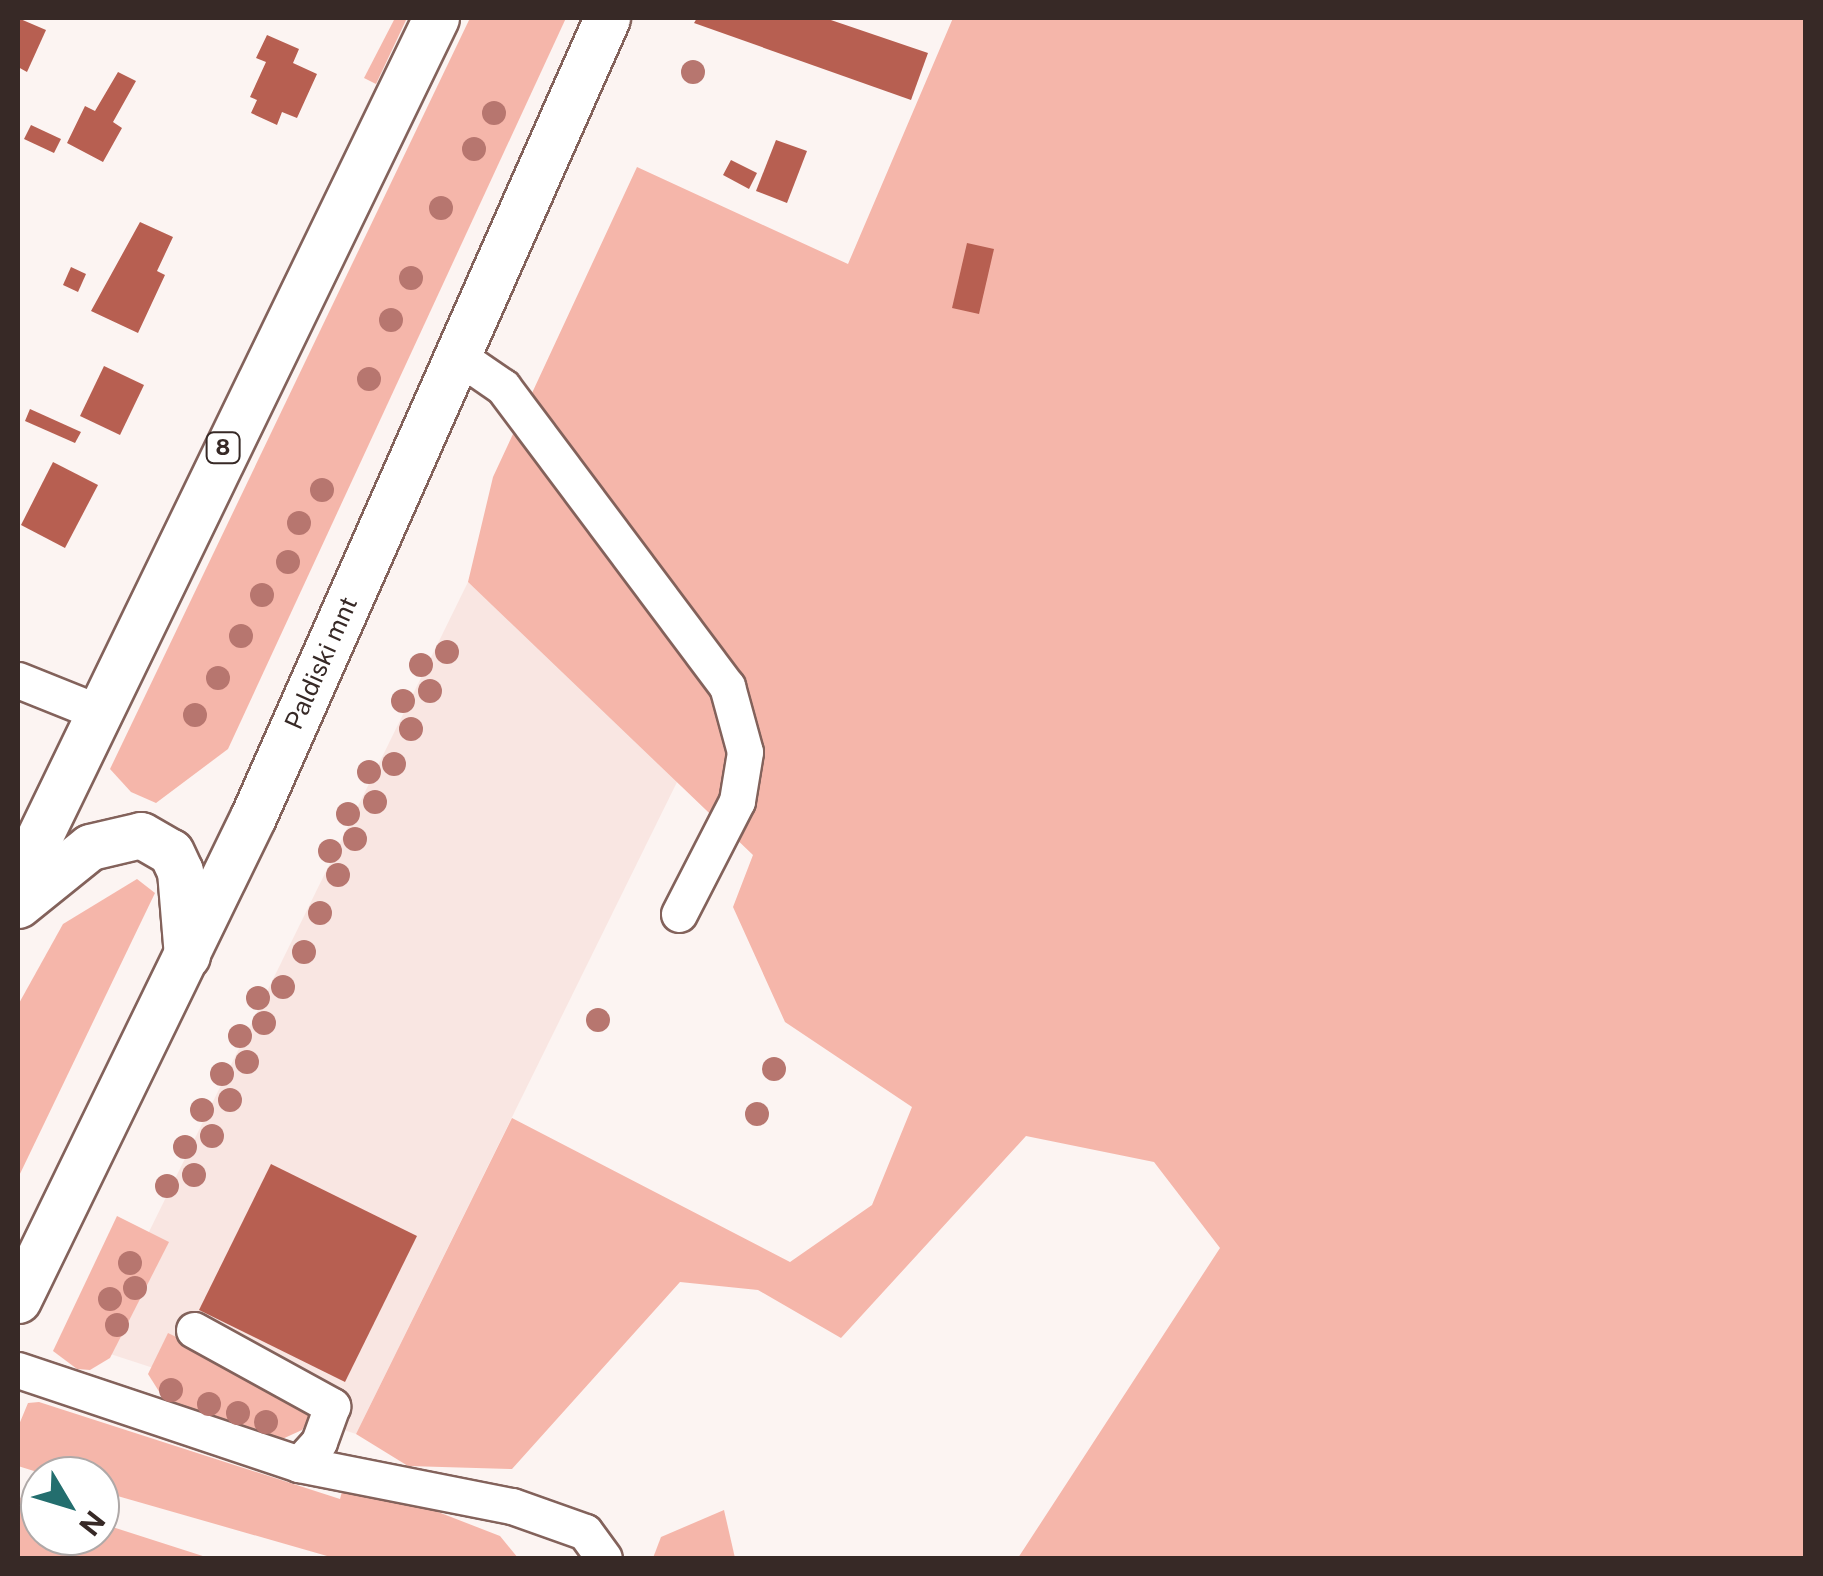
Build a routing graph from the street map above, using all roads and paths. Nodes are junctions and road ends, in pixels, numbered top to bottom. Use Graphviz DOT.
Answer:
graph roads {
  1 [pos="436,18"];
  2 [pos="607,18"];
  3 [pos="455,354"];
  4 [pos="18,680"];
  5 [pos="98,712"];
  6 [pos="18,881"];
  7 [pos="18,905"];
  8 [pos="679,914"];
  9 [pos="187,958"];
  10 [pos="18,1300"];
  11 [pos="194,1330"];
  12 [pos="18,1370"];
  13 [pos="299,1464"];
  14 [pos="604,1558"];
  1 -- 5 [label="main road, 8"];
  2 -- 3 [label="main road, Paldiski mnt"];
  3 -- 8 [label="street"];
  3 -- 9 [label="main road, Paldiski mnt"];
  4 -- 5 [label="street"];
  5 -- 6 [label="main road, 8"];
  7 -- 9 [label="main road"];
  9 -- 10 [label="main road, Paldiski mnt"];
  11 -- 13 [label="street"];
  12 -- 13 [label="street"];
  13 -- 14 [label="street"];
}
